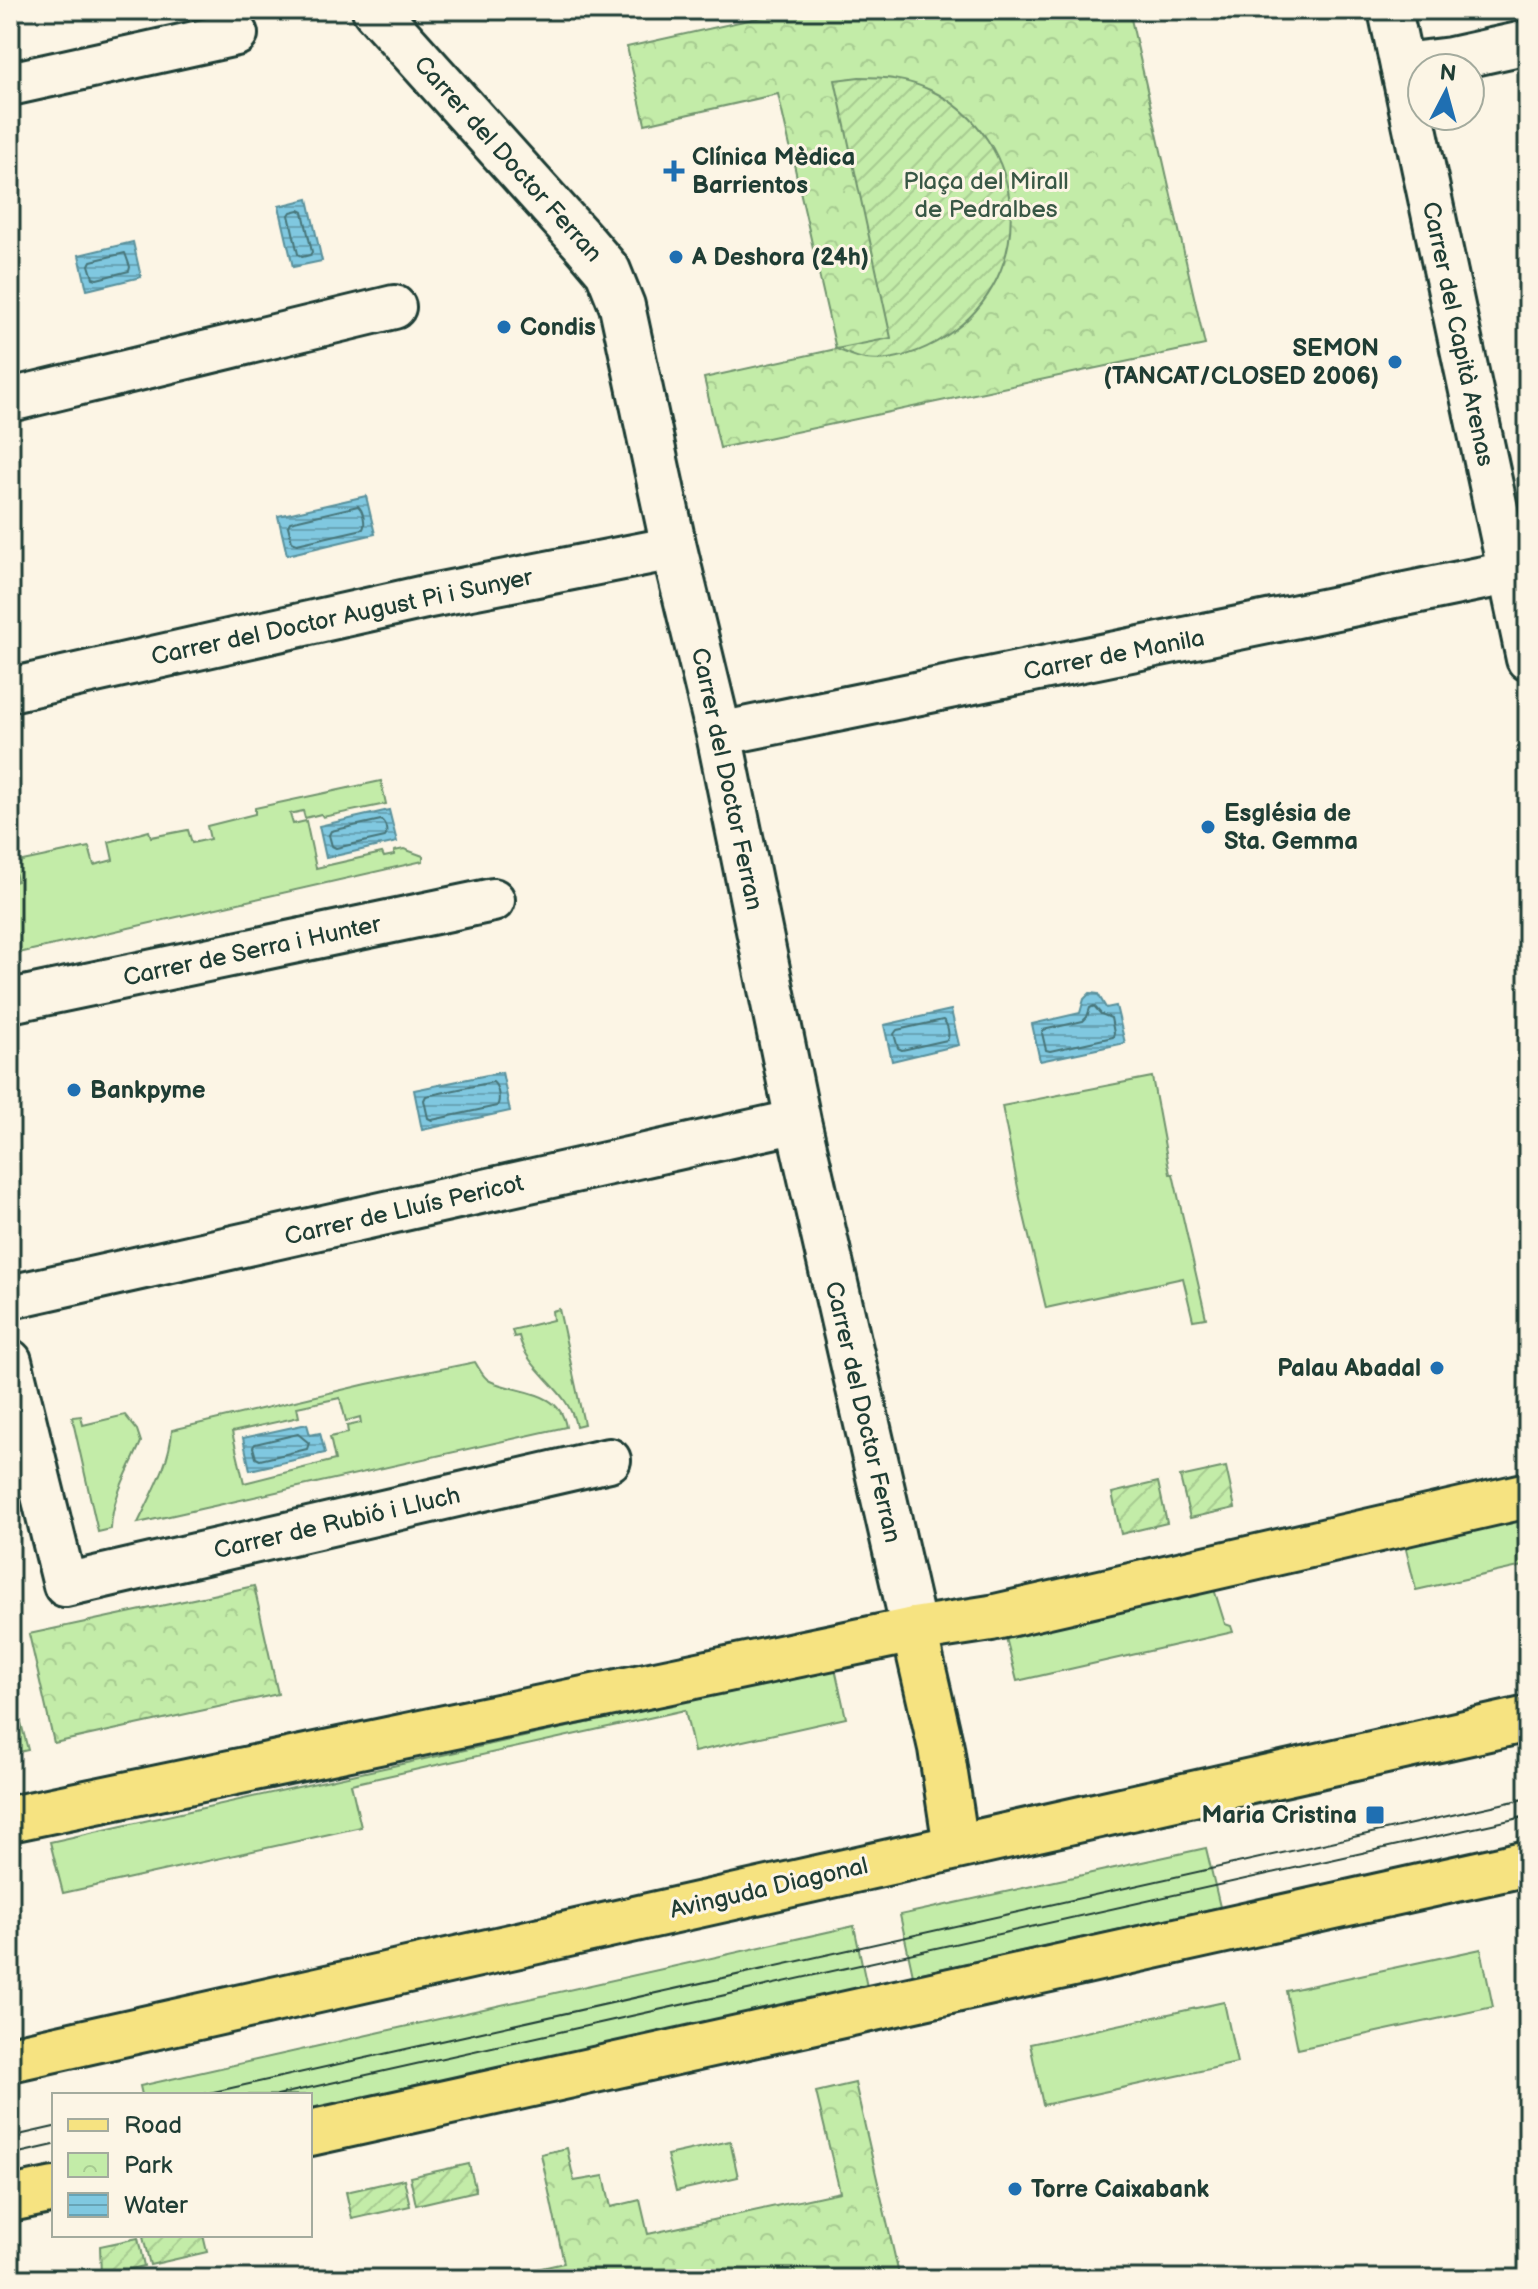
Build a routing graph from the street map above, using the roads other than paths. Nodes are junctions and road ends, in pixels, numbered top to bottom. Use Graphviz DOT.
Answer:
graph roads {
  1 [pos="375,10"];
  2 [pos="1390,10"];
  3 [pos="236,34"];
  4 [pos="1528,42"];
  5 [pos="1402,65"];
  6 [pos="10,84"];
  7 [pos="394,307"];
  8 [pos="10,400"];
  9 [pos="674,548"];
  10 [pos="1521,570"];
  11 [pos="1528,659"];
  12 [pos="10,690"];
  13 [pos="719,734"];
  14 [pos="493,900"];
  15 [pos="10,1001"];
  16 [pos="798,1121"];
  17 [pos="10,1297"];
  18 [pos="10,1361"];
  19 [pos="609,1460"];
  20 [pos="1528,1495"];
  21 [pos="914,1630"];
  22 [pos="1528,1719"];
  23 [pos="10,1819"];
  24 [pos="956,1846"];
  25 [pos="1528,1863"];
  26 [pos="10,2059"];
  27 [pos="312,2133"];
  28 [pos="52,2190"];
  29 [pos="10,2199"];
  1 -- 9 [label="street, Carrer del Doctor Ferran"];
  2 -- 5 [label="street, Carrer del Capità Arenas"];
  3 -- 6 [label="street"];
  4 -- 5 [label="street"];
  5 -- 10 [label="street, Carrer del Capità Arenas"];
  7 -- 8 [label="street"];
  9 -- 12 [label="street, Carrer del Doctor August Pi i Sunyer"];
  9 -- 13 [label="street, Carrer del Doctor Ferran"];
  10 -- 11 [label="street, Carrer del Capità Arenas"];
  10 -- 13 [label="street, Carrer de Manila"];
  13 -- 16 [label="street, Carrer del Doctor Ferran"];
  14 -- 15 [label="street, Carrer de Serra i Hunter"];
  16 -- 17 [label="street, Carrer de Lluís Pericot"];
  16 -- 21 [label="street, Carrer del Doctor Ferran"];
  18 -- 19 [label="street, Carrer de Rubió i Lluch"];
  20 -- 21 [label="main road"];
  21 -- 23 [label="main road"];
  21 -- 24 [label="main road"];
  22 -- 24 [label="main road, Avinguda Diagonal"];
  24 -- 26 [label="main road, Avinguda Diagonal"];
  25 -- 27 [label="main road"];
  28 -- 29 [label="main road"];
}
